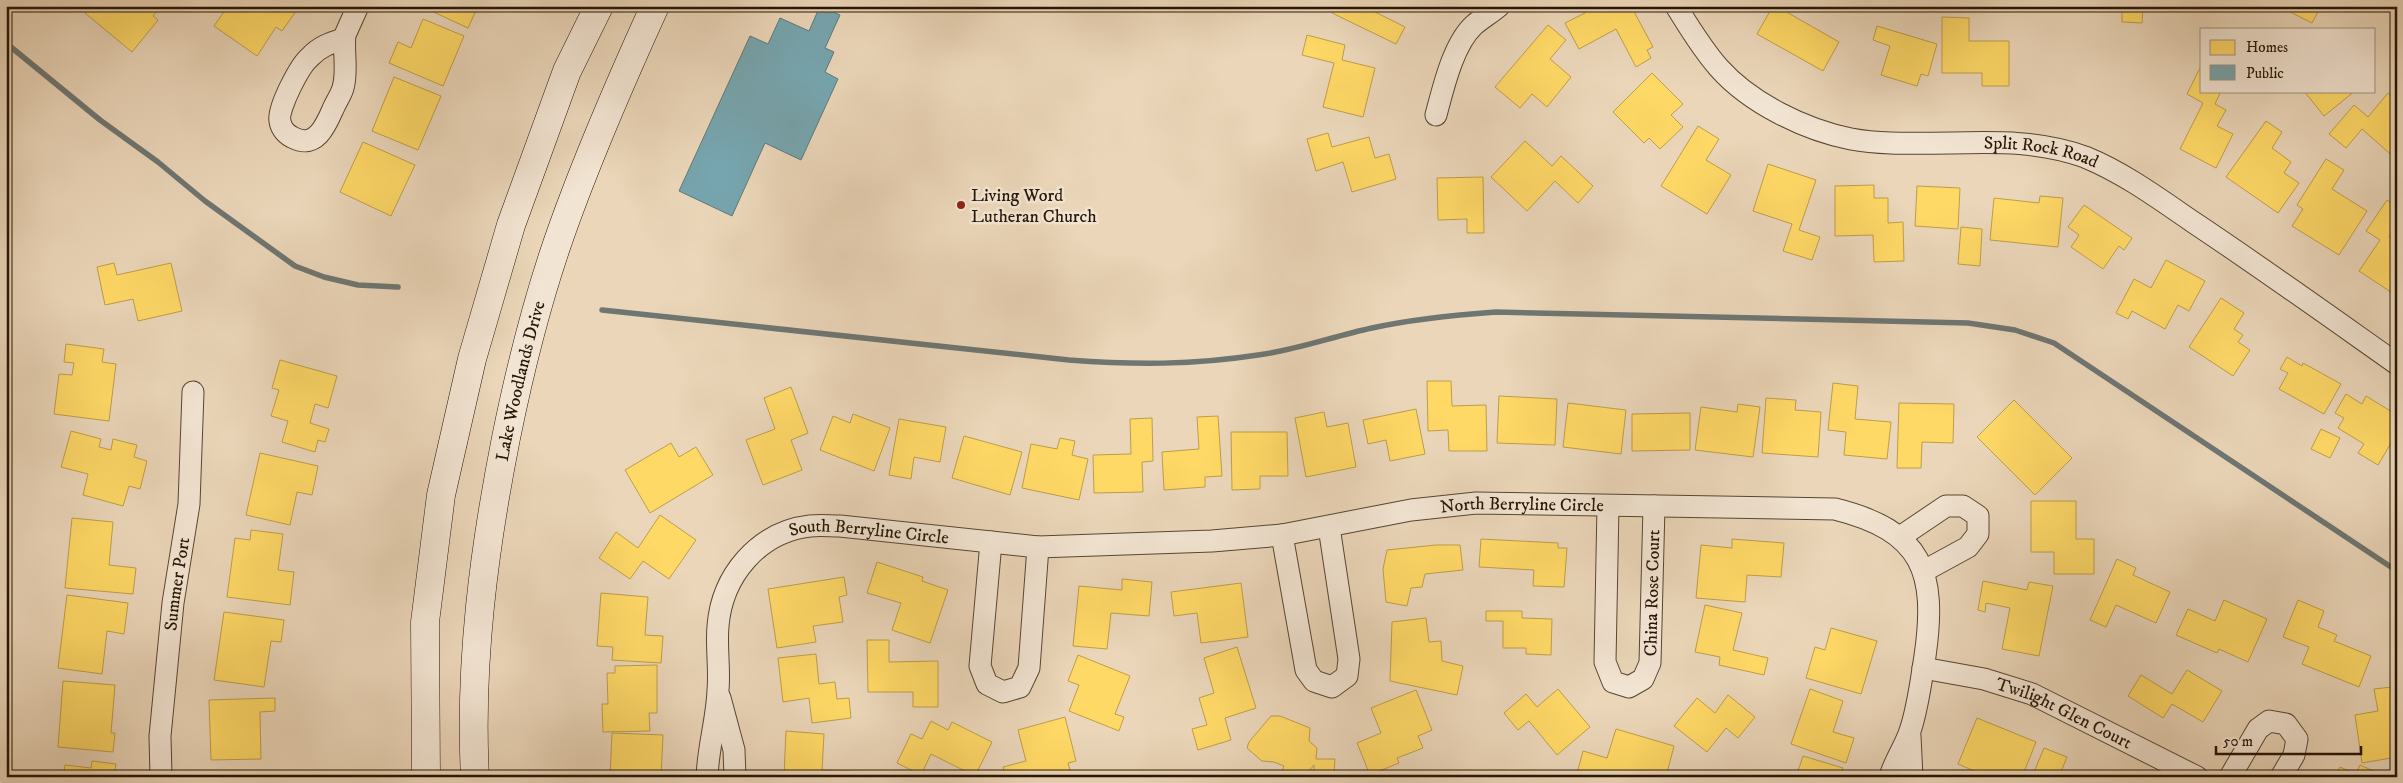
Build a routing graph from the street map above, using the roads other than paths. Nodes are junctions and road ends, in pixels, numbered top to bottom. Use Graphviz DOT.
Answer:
graph roads {
  1 [pos="358,6"];
  2 [pos="599,6"];
  3 [pos="656,6"];
  4 [pos="1499,6"];
  5 [pos="1676,6"];
  6 [pos="345,34"];
  7 [pos="1436,115"];
  8 [pos="2397,364"];
  9 [pos="193,392"];
  10 [pos="1608,506"];
  11 [pos="1654,506"];
  12 [pos="1329,527"];
  13 [pos="1282,535"];
  14 [pos="1900,538"];
  15 [pos="991,542"];
  16 [pos="1139,543"];
  17 [pos="1038,547"];
  18 [pos="1924,572"];
  19 [pos="1923,668"];
  20 [pos="718,691"];
  21 [pos="1910,731"];
  22 [pos="161,777"];
  23 [pos="426,777"];
  24 [pos="475,777"];
  25 [pos="707,777"];
  26 [pos="736,777"];
  27 [pos="1890,777"];
  28 [pos="1912,777"];
  29 [pos="2197,777"];
  30 [pos="2230,777"];
  31 [pos="2281,777"];
  1 -- 6 [label="street"];
  2 -- 23 [label="main road"];
  3 -- 24 [label="main road, Lake Woodlands Drive"];
  4 -- 7 [label="street"];
  5 -- 8 [label="street, Split Rock Road"];
  6 -- 6 [label="street"];
  9 -- 22 [label="street, Summer Port"];
  10 -- 11 [label="street, North Berryline Circle"];
  10 -- 11 [label="street, China Rose Court"];
  10 -- 12 [label="street, North Berryline Circle"];
  11 -- 14 [label="street, North Berryline Circle"];
  12 -- 13 [label="street, North Berryline Circle"];
  12 -- 13 [label="street"];
  13 -- 16 [label="street, North Berryline Circle"];
  14 -- 18 [label="street, North Berryline Circle"];
  14 -- 18 [label="street"];
  15 -- 17 [label="street, South Berryline Circle"];
  15 -- 17 [label="street"];
  15 -- 20 [label="street, South Berryline Circle"];
  16 -- 17 [label="street, South Berryline Circle"];
  18 -- 19 [label="street, North Berryline Circle"];
  19 -- 21 [label="street, North Berryline Circle"];
  19 -- 29 [label="street, Twilight Glen Court"];
  20 -- 25 [label="street, South Berryline Circle"];
  20 -- 26 [label="street, South Berryline Circle"];
  21 -- 27 [label="street, North Berryline Circle"];
  21 -- 28 [label="street, North Berryline Circle"];
  30 -- 31 [label="street"];
}
